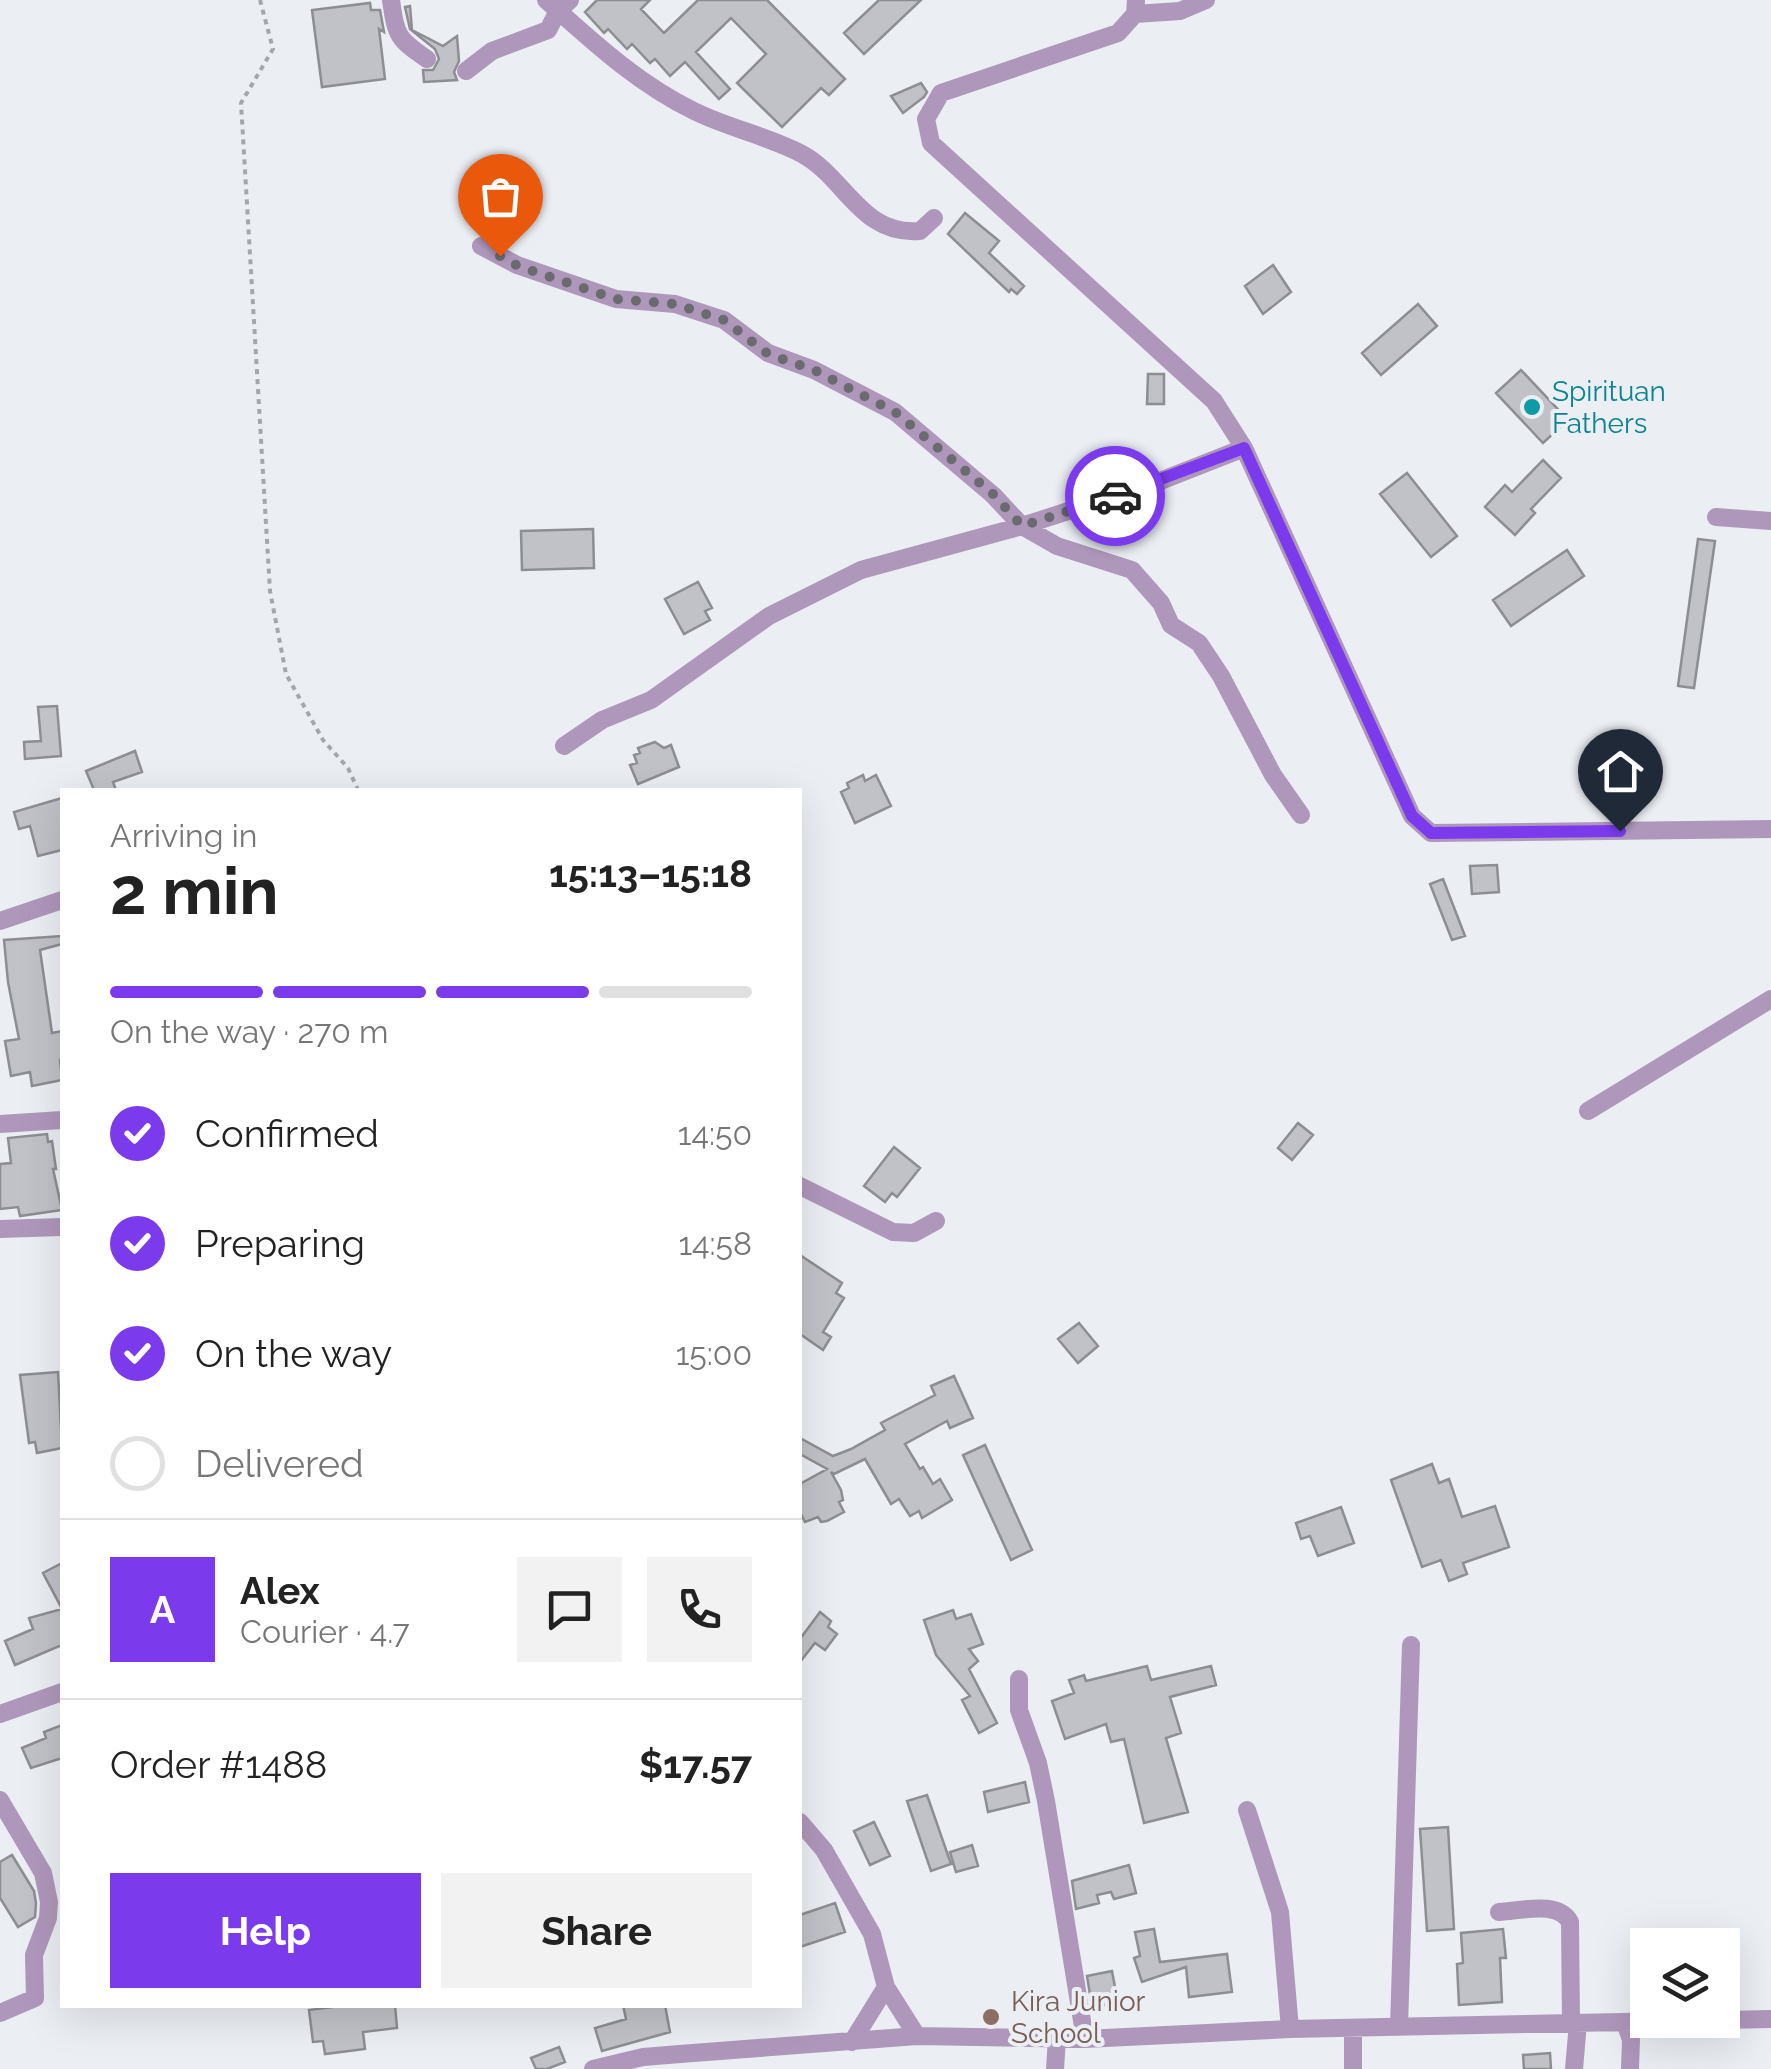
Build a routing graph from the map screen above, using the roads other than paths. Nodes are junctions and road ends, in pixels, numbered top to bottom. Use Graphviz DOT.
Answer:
graph roads {
  1 [pos="391,0"];
  2 [pos="1206,0"];
  3 [pos="558,4"];
  4 [pos="1136,7"];
  5 [pos="427,60"];
  6 [pos="466,71"];
  7 [pos="934,218"];
  8 [pos="482,246"];
  9 [pos="1244,448"];
  10 [pos="1716,517"];
  11 [pos="1771,520"];
  12 [pos="1022,526"];
  13 [pos="564,746"];
  14 [pos="1301,814"];
  15 [pos="1771,829"];
  16 [pos="60,901"];
  17 [pos="0,921"];
  18 [pos="1771,1000"];
  19 [pos="1588,1111"];
  20 [pos="60,1120"];
  21 [pos="0,1124"];
  22 [pos="802,1187"];
  23 [pos="936,1221"];
  24 [pos="60,1227"];
  25 [pos="0,1229"];
  26 [pos="1411,1645"];
  27 [pos="1020,1679"];
  28 [pos="60,1693"];
  29 [pos="0,1714"];
  30 [pos="0,1800"];
  31 [pos="1247,1810"];
  32 [pos="802,1824"];
  33 [pos="1499,1912"];
  34 [pos="886,1987"];
  35 [pos="0,2013"];
  36 [pos="1771,2019"];
  37 [pos="1740,2020"];
  38 [pos="1625,2022"];
  39 [pos="1630,2022"];
  40 [pos="1575,2023"];
  41 [pos="1399,2026"];
  42 [pos="1353,2028"];
  43 [pos="1290,2029"];
  44 [pos="917,2036"];
  45 [pos="1058,2038"];
  46 [pos="1085,2039"];
  47 [pos="852,2042"];
  48 [pos="592,2069"];
  49 [pos="1055,2069"];
  50 [pos="1353,2069"];
  51 [pos="1574,2069"];
  52 [pos="1630,2069"];
  1 -- 5 [label="street"];
  2 -- 4 [label="street"];
  3 -- 6 [label="street"];
  3 -- 7 [label="street"];
  4 -- 9 [label="street"];
  8 -- 12 [label="street"];
  9 -- 12 [label="street"];
  9 -- 15 [label="street"];
  10 -- 11 [label="street"];
  12 -- 13 [label="street"];
  12 -- 14 [label="street"];
  16 -- 17 [label="street"];
  18 -- 19 [label="street"];
  20 -- 21 [label="street"];
  22 -- 23 [label="street"];
  24 -- 25 [label="street"];
  26 -- 41 [label="street"];
  27 -- 46 [label="street"];
  28 -- 29 [label="street"];
  30 -- 35 [label="street"];
  31 -- 43 [label="street"];
  32 -- 34 [label="street"];
  33 -- 40 [label="street"];
  34 -- 44 [label="street"];
  34 -- 47 [label="street"];
  36 -- 37 [label="street"];
  38 -- 39 [label="street"];
  38 -- 40 [label="street"];
  38 -- 52 [label="street"];
  40 -- 41 [label="street"];
  40 -- 51 [label="street"];
  41 -- 42 [label="street"];
  42 -- 43 [label="street"];
  42 -- 50 [label="street"];
  43 -- 46 [label="street"];
  44 -- 45 [label="street"];
  44 -- 47 [label="street"];
  45 -- 46 [label="street"];
  45 -- 49 [label="street"];
  47 -- 48 [label="street"];
}
